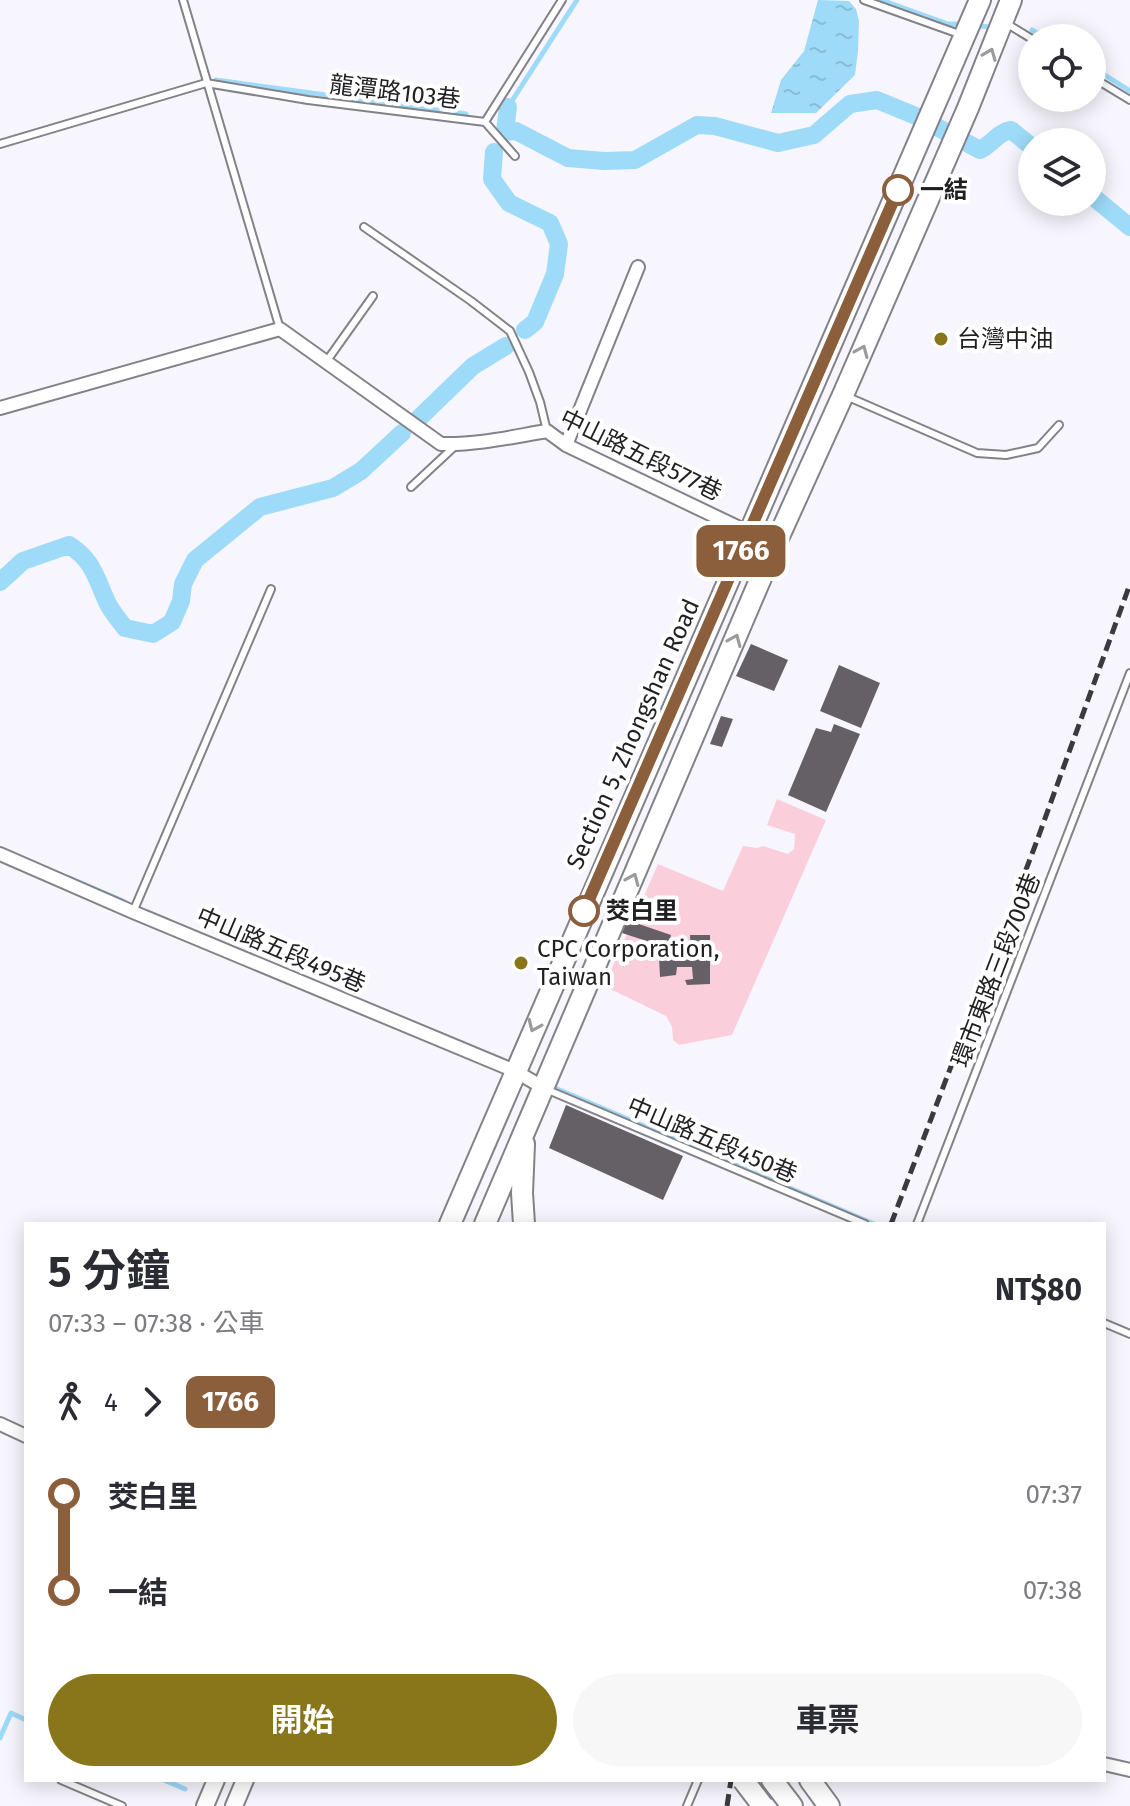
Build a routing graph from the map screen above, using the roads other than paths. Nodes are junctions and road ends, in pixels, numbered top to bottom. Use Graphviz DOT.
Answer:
graph roads {
  1 [pos="183,0"];
  2 [pos="562,0"];
  3 [pos="864,0"];
  4 [pos="980,0"];
  5 [pos="1011,0"];
  6 [pos="1003,21"];
  7 [pos="1018,30"];
  8 [pos="965,36"];
  9 [pos="206,83"];
  10 [pos="1106,85"];
  11 [pos="1130,100"];
  12 [pos="485,122"];
  13 [pos="0,144"];
  14 [pos="515,156"];
  15 [pos="364,227"];
  16 [pos="638,267"];
  17 [pos="373,296"];
  18 [pos="280,329"];
  19 [pos="326,362"];
  20 [pos="843,395"];
  21 [pos="0,408"];
  22 [pos="1059,425"];
  23 [pos="547,431"];
  24 [pos="456,444"];
  25 [pos="566,445"];
  26 [pos="411,487"];
  27 [pos="749,532"];
  28 [pos="775,545"];
  29 [pos="271,589"];
  30 [pos="1130,673"];
  31 [pos="0,854"];
  32 [pos="133,912"];
  33 [pos="515,1071"];
  34 [pos="544,1088"];
  35 [pos="525,1131"];
  36 [pos="451,1222"];
  37 [pos="486,1222"];
  38 [pos="524,1222"];
  39 [pos="860,1222"];
  40 [pos="918,1222"];
  41 [pos="1106,1324"];
  42 [pos="1130,1334"];
  43 [pos="0,1424"];
  44 [pos="24,1435"];
  45 [pos="1106,1764"];
  46 [pos="1130,1770"];
  47 [pos="66,1782"];
  48 [pos="215,1782"];
  49 [pos="244,1782"];
  50 [pos="697,1782"];
  51 [pos="746,1782"];
  52 [pos="811,1782"];
  53 [pos="764,1796"];
  54 [pos="122,1806"];
  55 [pos="205,1806"];
  56 [pos="234,1806"];
  57 [pos="687,1806"];
  58 [pos="792,1806"];
  59 [pos="829,1806"];
  1 -- 9 [label="lane"];
  2 -- 12 [label="lane, 龍潭路103巷"];
  3 -- 8 [label="lane"];
  4 -- 8 [label="main road, Section 5, Zhongshan Road"];
  5 -- 6 [label="main road"];
  6 -- 7 [label="lane"];
  20 -- 6 [label="main road, one-way"];
  8 -- 27 [label="main road, Section 5, Zhongshan Road"];
  9 -- 12 [label="lane, 龍潭路103巷"];
  9 -- 13 [label="lane, 龍潭路103巷"];
  9 -- 18 [label="lane"];
  10 -- 11 [label="lane"];
  12 -- 14 [label="lane"];
  15 -- 23 [label="lane"];
  16 -- 25 [label="street"];
  17 -- 19 [label="lane"];
  18 -- 19 [label="street, 中山路五段577巷"];
  18 -- 21 [label="street"];
  19 -- 24 [label="street, 中山路五段577巷"];
  20 -- 22 [label="lane"];
  20 -- 28 [label="main road"];
  23 -- 24 [label="street, 中山路五段577巷"];
  23 -- 25 [label="street, 中山路五段577巷"];
  24 -- 26 [label="lane"];
  25 -- 27 [label="street, 中山路五段577巷"];
  27 -- 28 [label="street, 中山路五段577巷"];
  27 -- 33 [label="main road, Section 5, Zhongshan Road, one-way"];
  34 -- 28 [label="main road, one-way"];
  29 -- 32 [label="lane"];
  30 -- 40 [label="lane, 環市東路三段700巷"];
  31 -- 32 [label="street, 中山路五段495巷"];
  32 -- 33 [label="street, 中山路五段495巷"];
  33 -- 34 [label="street, 中山路五段495巷"];
  33 -- 36 [label="main road, Section 5, Zhongshan Road"];
  34 -- 35 [label="main road"];
  34 -- 39 [label="lane, 中山路五段450巷"];
  35 -- 37 [label="main road"];
  35 -- 38 [label="main road"];
  41 -- 42 [label="lane"];
  43 -- 44 [label="street"];
  45 -- 46 [label="street"];
  47 -- 54 [label="lane"];
  48 -- 55 [label="street"];
  49 -- 56 [label="street"];
  50 -- 57 [label="lane"];
  51 -- 53 [label="main road, bridge"];
  52 -- 59 [label="main road"];
  53 -- 58 [label="main road"];
}
